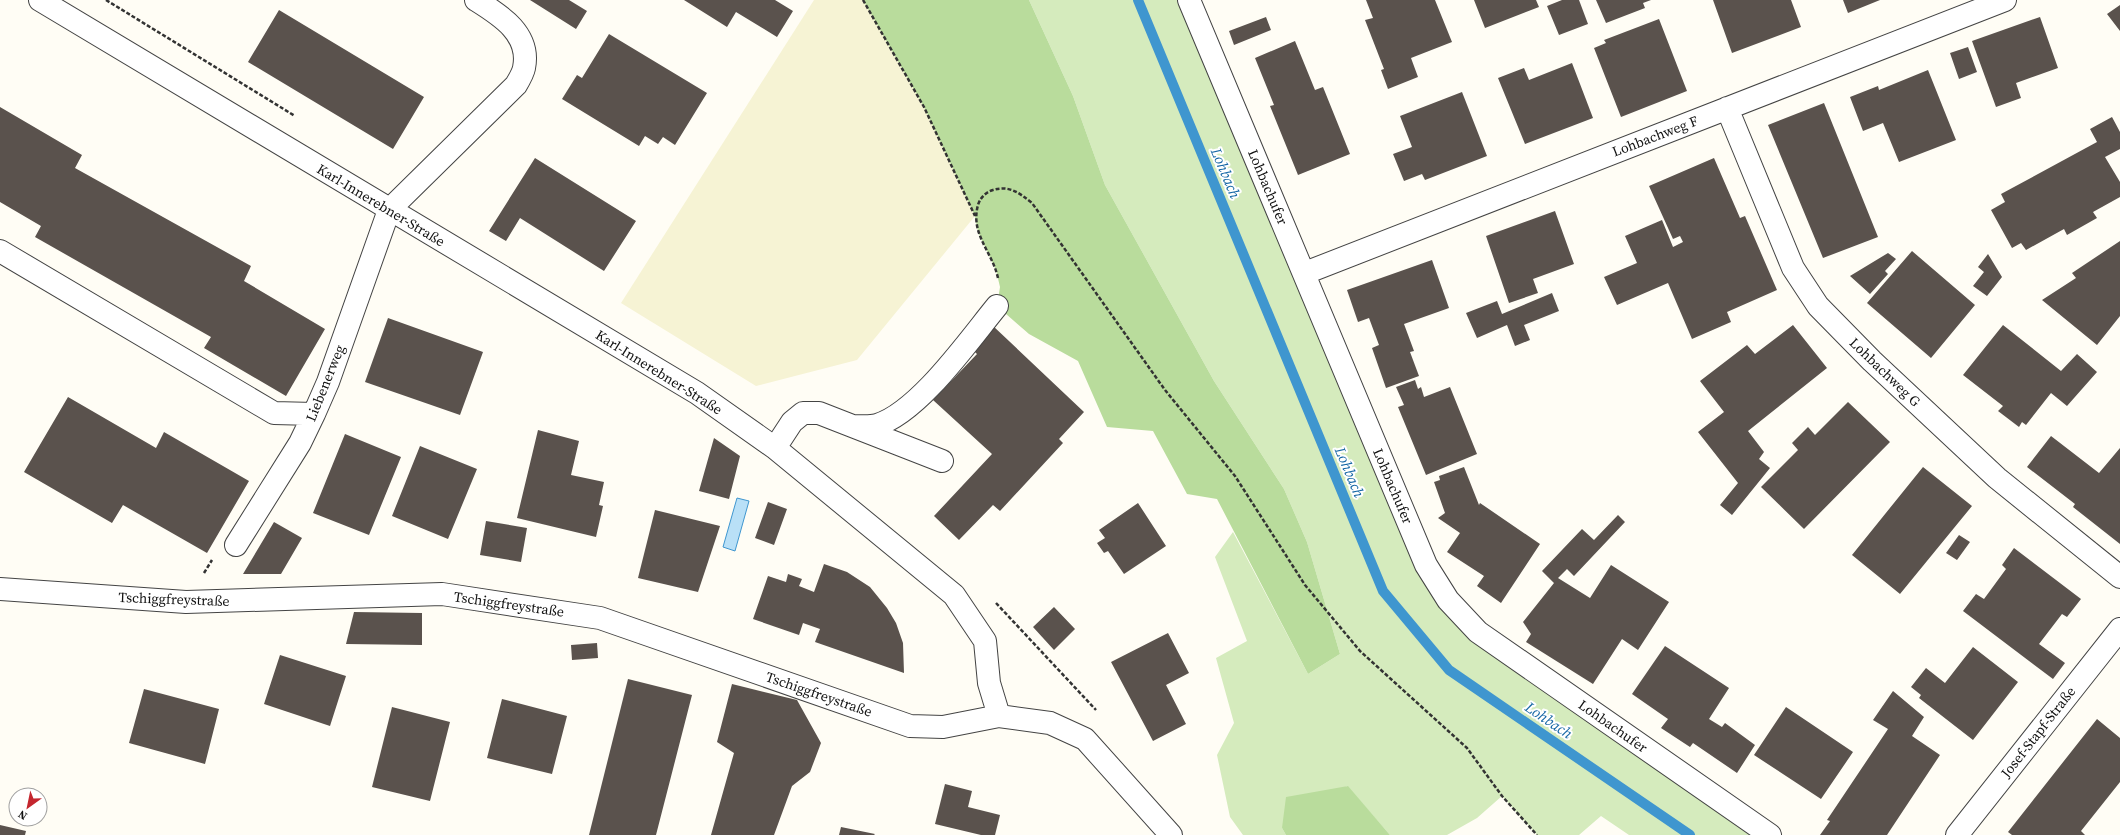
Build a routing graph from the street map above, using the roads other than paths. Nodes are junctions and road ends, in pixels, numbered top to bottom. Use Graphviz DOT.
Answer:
graph roads {
  1 [pos="40,0"];
  2 [pos="476,0"];
  3 [pos="1189,0"];
  4 [pos="2006,0"];
  5 [pos="1727,108"];
  6 [pos="389,210"];
  7 [pos="0,251"];
  8 [pos="1304,273"];
  9 [pos="997,306"];
  10 [pos="314,414"];
  11 [pos="853,426"];
  12 [pos="775,448"];
  13 [pos="942,461"];
  14 [pos="236,545"];
  15 [pos="2120,577"];
  16 [pos="0,589"];
  17 [pos="2120,629"];
  18 [pos="999,716"];
  19 [pos="1171,835"];
  20 [pos="1770,835"];
  21 [pos="1957,835"];
  1 -- 6 [label="street, Karl-Innerebner-Straße"];
  2 -- 6 [label="street"];
  3 -- 8 [label="street, Lohbachufer"];
  4 -- 5 [label="street, Lohbachweg F"];
  5 -- 8 [label="street, Lohbachweg F"];
  5 -- 15 [label="street, Lohbachweg G"];
  6 -- 10 [label="street, Liebenerweg"];
  6 -- 12 [label="street, Karl-Innerebner-Straße"];
  7 -- 10 [label="street"];
  8 -- 20 [label="street, Lohbachufer"];
  9 -- 11 [label="street"];
  10 -- 14 [label="street, Liebenerweg"];
  11 -- 12 [label="street"];
  11 -- 13 [label="street"];
  12 -- 18 [label="street, Karl-Innerebner-Straße"];
  16 -- 18 [label="street, Tschiggfreystraße"];
  17 -- 21 [label="street, Josef-Stapf-Straße"];
  18 -- 19 [label="street"];
}
